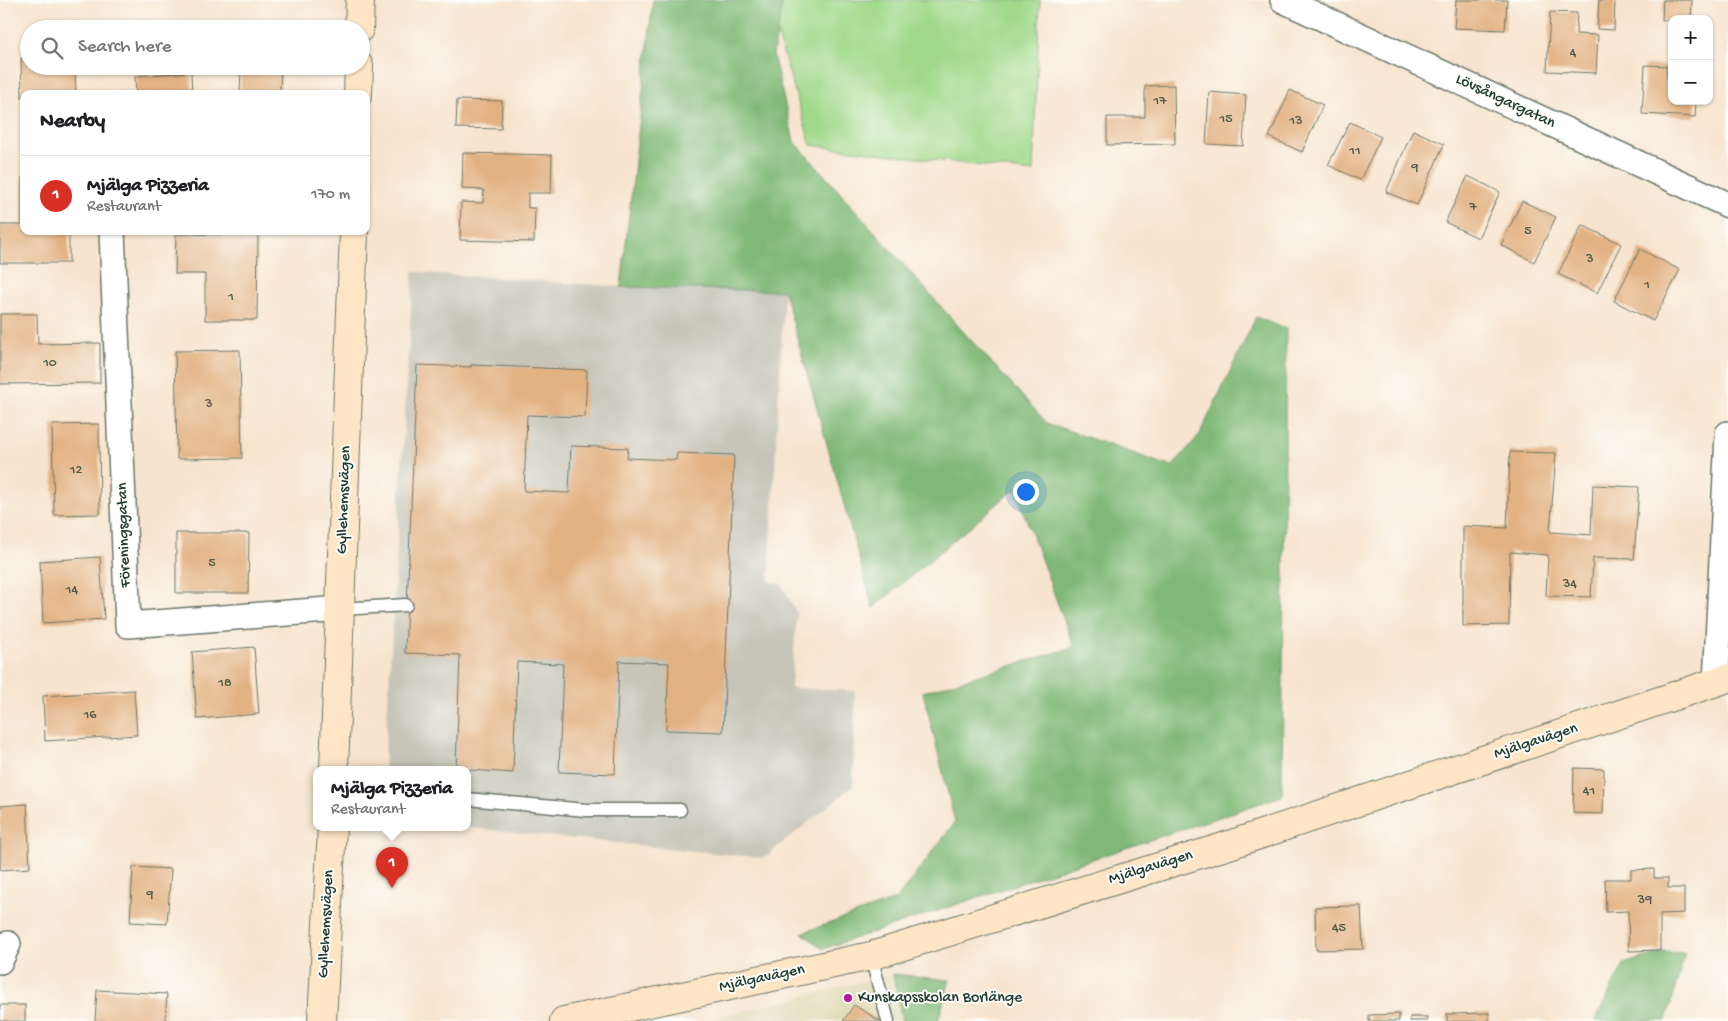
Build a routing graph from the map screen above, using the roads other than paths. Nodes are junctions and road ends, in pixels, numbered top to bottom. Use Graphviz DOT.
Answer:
graph roads {
  1 [pos="360,0"];
  2 [pos="1283,0"];
  3 [pos="359,20"];
  4 [pos="358,75"];
  5 [pos="358,90"];
  6 [pos="1728,205"];
  7 [pos="112,235"];
  8 [pos="354,235"];
  9 [pos="1728,434"];
  10 [pos="406,605"];
  11 [pos="341,609"];
  12 [pos="1722,681"];
  13 [pos="334,766"];
  14 [pos="471,799"];
  15 [pos="680,810"];
  16 [pos="332,831"];
  17 [pos="871,956"];
  18 [pos="322,1021"];
  19 [pos="564,1021"];
  20 [pos="888,1021"];
  1 -- 3 [label="street"];
  2 -- 6 [label="street, Lövsångargatan"];
  4 -- 5 [label="street"];
  7 -- 11 [label="street, Föreningsgatan"];
  8 -- 11 [label="street, Gyllehemsvägen"];
  9 -- 12 [label="street"];
  10 -- 11 [label="lane"];
  11 -- 13 [label="street, Gyllehemsvägen"];
  12 -- 17 [label="street, Mjälgavägen"];
  14 -- 15 [label="lane"];
  16 -- 18 [label="street, Gyllehemsvägen"];
  17 -- 19 [label="street, Mjälgavägen"];
  17 -- 20 [label="lane"];
}
